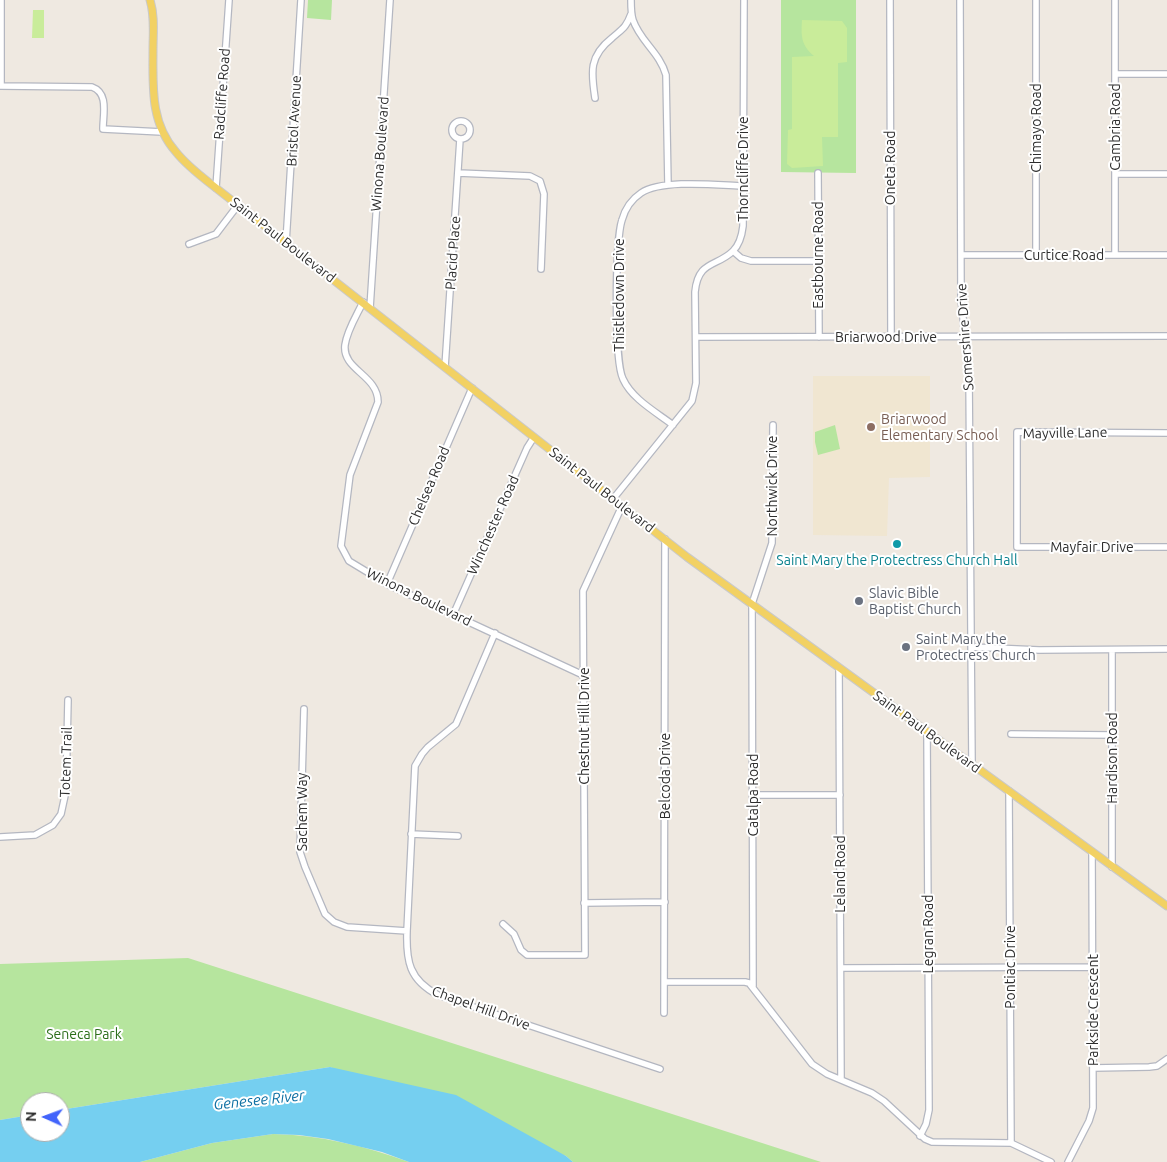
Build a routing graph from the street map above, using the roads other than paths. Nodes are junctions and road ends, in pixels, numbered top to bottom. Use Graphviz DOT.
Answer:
graph roads {
  1 [pos="2,0"];
  2 [pos="150,0"];
  3 [pos="228,0"];
  4 [pos="301,0"];
  5 [pos="390,0"];
  6 [pos="631,0"];
  7 [pos="744,0"];
  8 [pos="890,0"];
  9 [pos="960,0"];
  10 [pos="1036,0"];
  11 [pos="1115,0"];
  12 [pos="631,12"];
  13 [pos="1115,74"];
  14 [pos="1167,74"];
  15 [pos="595,98"];
  16 [pos="162,132"];
  17 [pos="460,139"];
  18 [pos="458,172"];
  19 [pos="818,173"];
  20 [pos="1115,174"];
  21 [pos="1167,174"];
  22 [pos="668,185"];
  23 [pos="743,186"];
  24 [pos="216,188"];
  25 [pos="238,205"];
  26 [pos="286,243"];
  27 [pos="189,244"];
  28 [pos="733,251"];
  29 [pos="961,255"];
  30 [pos="1036,255"];
  31 [pos="1115,255"];
  32 [pos="1167,255"];
  33 [pos="818,261"];
  34 [pos="540,269"];
  35 [pos="363,302"];
  36 [pos="370,308"];
  37 [pos="1167,336"];
  38 [pos="696,337"];
  39 [pos="818,337"];
  40 [pos="891,337"];
  41 [pos="965,338"];
  42 [pos="445,367"];
  43 [pos="472,388"];
  44 [pos="673,424"];
  45 [pos="772,425"];
  46 [pos="1167,433"];
  47 [pos="534,437"];
  48 [pos="613,499"];
  49 [pos="622,506"];
  50 [pos="665,539"];
  51 [pos="1017,547"];
  52 [pos="1167,547"];
  53 [pos="387,584"];
  54 [pos="752,604"];
  55 [pos="453,614"];
  56 [pos="494,633"];
  57 [pos="972,647"];
  58 [pos="1167,649"];
  59 [pos="1112,650"];
  60 [pos="840,668"];
  61 [pos="583,675"];
  62 [pos="68,700"];
  63 [pos="304,709"];
  64 [pos="927,732"];
  65 [pos="1012,734"];
  66 [pos="1112,735"];
  67 [pos="972,764"];
  68 [pos="1009,791"];
  69 [pos="753,795"];
  70 [pos="840,795"];
  71 [pos="411,834"];
  72 [pos="458,836"];
  73 [pos="0,837"];
  74 [pos="1092,852"];
  75 [pos="1112,867"];
  76 [pos="665,902"];
  77 [pos="584,903"];
  78 [pos="1167,906"];
  79 [pos="503,924"];
  80 [pos="407,931"];
  81 [pos="1010,967"];
  82 [pos="1092,967"];
  83 [pos="841,968"];
  84 [pos="928,968"];
  85 [pos="664,982"];
  86 [pos="753,986"];
  87 [pos="664,1013"];
  88 [pos="1167,1059"];
  89 [pos="1093,1068"];
  90 [pos="660,1069"];
  91 [pos="841,1079"];
  92 [pos="920,1136"];
  93 [pos="1011,1143"];
  94 [pos="1051,1162"];
  95 [pos="1068,1162"];
  1 -- 16 [label="street"];
  2 -- 16 [label="main road, Saint Paul Boulevard"];
  3 -- 24 [label="street, Radcliffe Road"];
  4 -- 26 [label="street, Bristol Avenue"];
  5 -- 36 [label="street, Winona Boulevard"];
  6 -- 12 [label="street"];
  7 -- 23 [label="street, Thorncliffe Drive"];
  8 -- 40 [label="street, Oneta Road"];
  9 -- 29 [label="street, Somershire Drive"];
  10 -- 30 [label="street, Chimayo Road"];
  11 -- 13 [label="street, Cambria Road"];
  12 -- 15 [label="street"];
  12 -- 22 [label="street"];
  13 -- 14 [label="street"];
  13 -- 20 [label="street, Cambria Road"];
  16 -- 24 [label="main road, Saint Paul Boulevard"];
  17 -- 18 [label="street, Placid Place"];
  18 -- 34 [label="street"];
  18 -- 42 [label="street, Placid Place"];
  19 -- 33 [label="street, Eastbourne Road"];
  20 -- 21 [label="street"];
  20 -- 31 [label="street, Cambria Road"];
  22 -- 23 [label="street, Thistledown Drive"];
  22 -- 44 [label="street, Thistledown Drive"];
  23 -- 28 [label="street, Thorncliffe Drive"];
  24 -- 25 [label="main road, Saint Paul Boulevard"];
  25 -- 26 [label="main road, Saint Paul Boulevard"];
  25 -- 27 [label="street"];
  26 -- 35 [label="main road, Saint Paul Boulevard"];
  28 -- 33 [label="street"];
  28 -- 38 [label="street"];
  29 -- 30 [label="street, Curtice Road"];
  29 -- 41 [label="street, Somershire Drive"];
  30 -- 31 [label="street, Curtice Road"];
  31 -- 32 [label="street, Curtice Road"];
  33 -- 39 [label="street, Eastbourne Road"];
  35 -- 36 [label="main road, Saint Paul Boulevard"];
  35 -- 53 [label="street, Winona Boulevard"];
  36 -- 42 [label="main road, Saint Paul Boulevard"];
  37 -- 41 [label="street, Briarwood Drive"];
  38 -- 39 [label="street, Briarwood Drive"];
  38 -- 44 [label="street"];
  39 -- 40 [label="street, Briarwood Drive"];
  40 -- 41 [label="street, Briarwood Drive"];
  41 -- 57 [label="street, Somershire Drive"];
  42 -- 43 [label="main road, Saint Paul Boulevard"];
  43 -- 47 [label="main road, Saint Paul Boulevard"];
  43 -- 53 [label="street, Chelsea Road"];
  44 -- 48 [label="street"];
  45 -- 54 [label="street, Northwick Drive"];
  46 -- 51 [label="street, Mayville Lane"];
  47 -- 48 [label="main road, Saint Paul Boulevard"];
  47 -- 55 [label="street, Winchester Road"];
  48 -- 49 [label="main road, Saint Paul Boulevard"];
  49 -- 50 [label="main road, Saint Paul Boulevard"];
  49 -- 61 [label="street, Chestnut Hill Drive"];
  50 -- 54 [label="main road, Saint Paul Boulevard"];
  50 -- 76 [label="street, Belcoda Drive"];
  51 -- 52 [label="street, Mayfair Drive"];
  53 -- 55 [label="street, Winona Boulevard"];
  54 -- 60 [label="main road, Saint Paul Boulevard"];
  54 -- 69 [label="street, Catalpa Road"];
  55 -- 56 [label="street, Winona Boulevard"];
  56 -- 61 [label="street, Winona Boulevard"];
  56 -- 71 [label="street, Chapel Hill Drive"];
  57 -- 59 [label="street"];
  57 -- 67 [label="street, Somershire Drive"];
  58 -- 59 [label="street"];
  59 -- 66 [label="street, Hardison Road"];
  60 -- 64 [label="main road, Saint Paul Boulevard"];
  60 -- 70 [label="street, Leland Road"];
  61 -- 77 [label="street, Chestnut Hill Drive"];
  62 -- 73 [label="street, Totem Trail"];
  63 -- 80 [label="street, Sachem Way"];
  64 -- 67 [label="main road, Saint Paul Boulevard"];
  64 -- 84 [label="street, Legran Road"];
  65 -- 66 [label="street"];
  66 -- 75 [label="street, Hardison Road"];
  67 -- 68 [label="main road, Saint Paul Boulevard"];
  68 -- 74 [label="main road, Saint Paul Boulevard"];
  68 -- 81 [label="street, Pontiac Drive"];
  69 -- 70 [label="street"];
  69 -- 86 [label="street, Catalpa Road"];
  70 -- 83 [label="street, Leland Road"];
  71 -- 72 [label="street"];
  71 -- 80 [label="street, Chapel Hill Drive"];
  74 -- 75 [label="main road, Saint Paul Boulevard"];
  74 -- 82 [label="street, Parkside Crescent"];
  75 -- 78 [label="main road, Saint Paul Boulevard"];
  76 -- 77 [label="street"];
  76 -- 85 [label="street, Belcoda Drive"];
  77 -- 79 [label="street, Chestnut Hill Drive"];
  80 -- 90 [label="street, Chapel Hill Drive"];
  81 -- 82 [label="street"];
  81 -- 84 [label="street"];
  81 -- 93 [label="street, Pontiac Drive"];
  82 -- 89 [label="street, Parkside Crescent"];
  83 -- 84 [label="street"];
  83 -- 91 [label="street, Leland Road"];
  84 -- 92 [label="street, Legran Road"];
  85 -- 86 [label="street"];
  85 -- 87 [label="street, Belcoda Drive"];
  86 -- 91 [label="street"];
  88 -- 89 [label="street"];
  89 -- 95 [label="street, Parkside Crescent"];
  91 -- 92 [label="street"];
  92 -- 93 [label="street"];
  93 -- 94 [label="street"];
}
